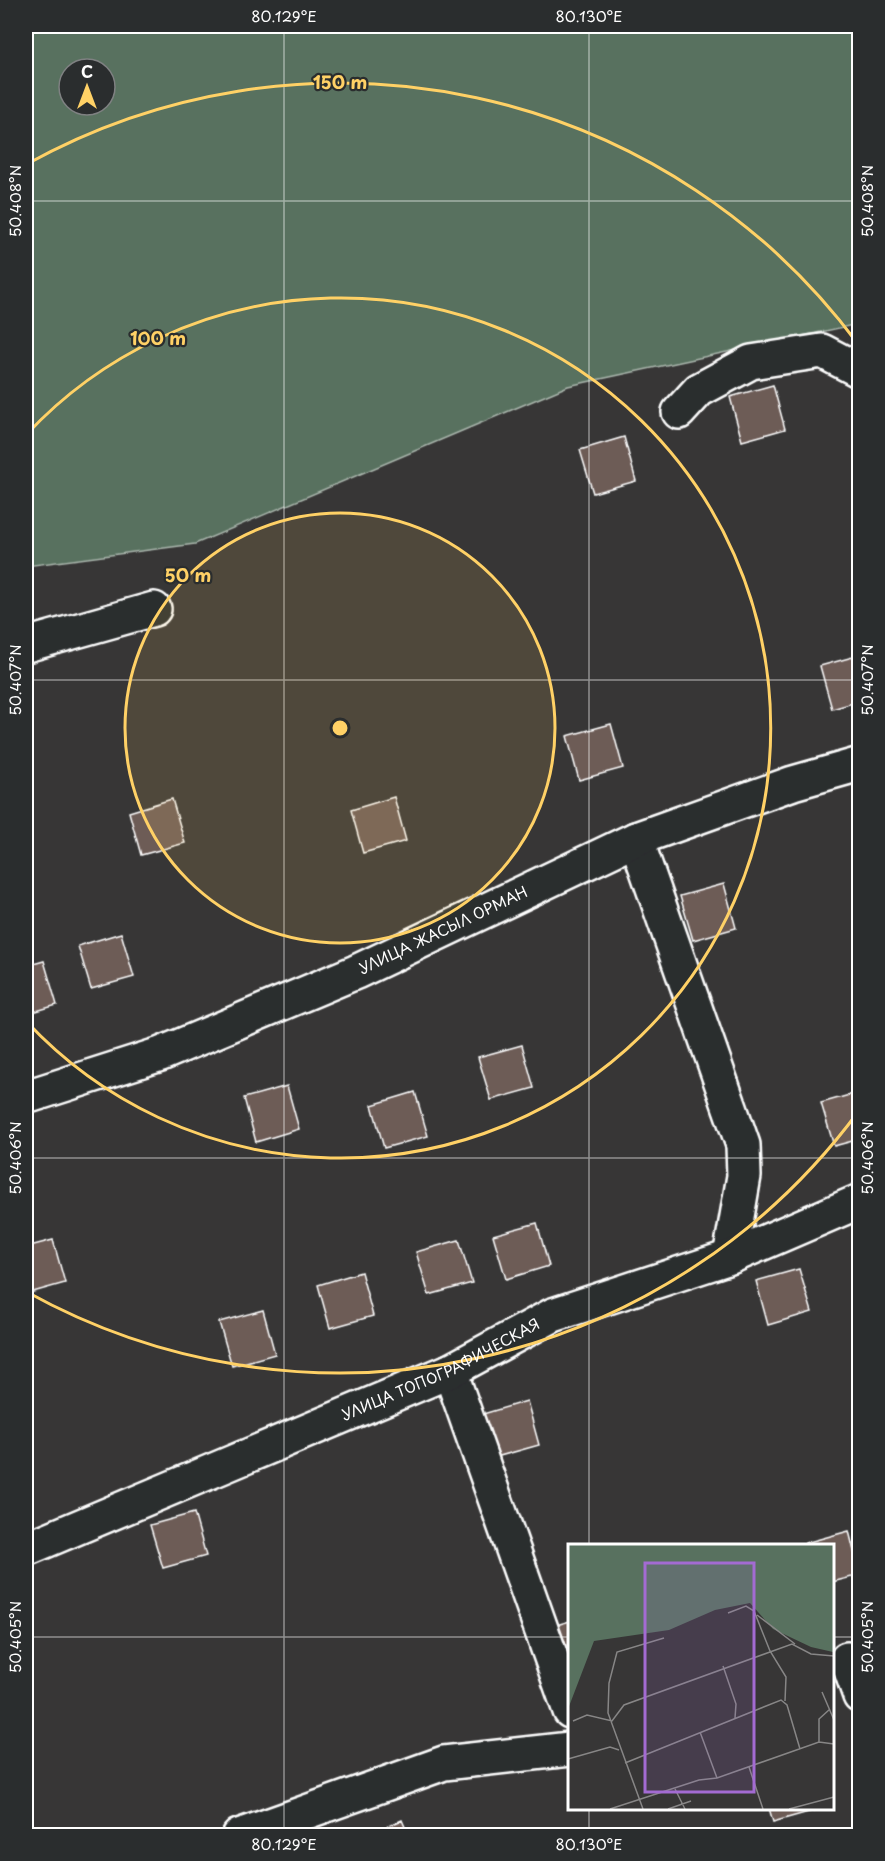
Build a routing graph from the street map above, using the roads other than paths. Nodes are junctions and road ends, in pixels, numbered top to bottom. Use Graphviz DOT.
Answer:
graph roads {
  1 [pos="860,370"];
  2 [pos="679,412"];
  3 [pos="154,609"];
  4 [pos="26,645"];
  5 [pos="860,764"];
  6 [pos="636,840"];
  7 [pos="26,1097"];
  8 [pos="860,1202"];
  9 [pos="730,1257"];
  10 [pos="450,1371"];
  11 [pos="26,1550"];
  12 [pos="846,1660"];
  13 [pos="860,1696"];
  14 [pos="568,1705"];
  15 [pos="568,1749"];
  16 [pos="246,1834"];
  1 -- 2 [label="street"];
  3 -- 4 [label="street"];
  5 -- 6 [label="street, УЛИЦА ЖАСЫЛ ОРМАН"];
  6 -- 7 [label="street, УЛИЦА ЖАСЫЛ ОРМАН"];
  6 -- 9 [label="street"];
  8 -- 9 [label="street, УЛИЦА ТОПОГРАФИЧЕСКАЯ"];
  9 -- 10 [label="street, УЛИЦА ТОПОГРАФИЧЕСКАЯ"];
  10 -- 11 [label="street, УЛИЦА ТОПОГРАФИЧЕСКАЯ"];
  10 -- 14 [label="street"];
  12 -- 13 [label="street"];
  15 -- 16 [label="street"];
}
